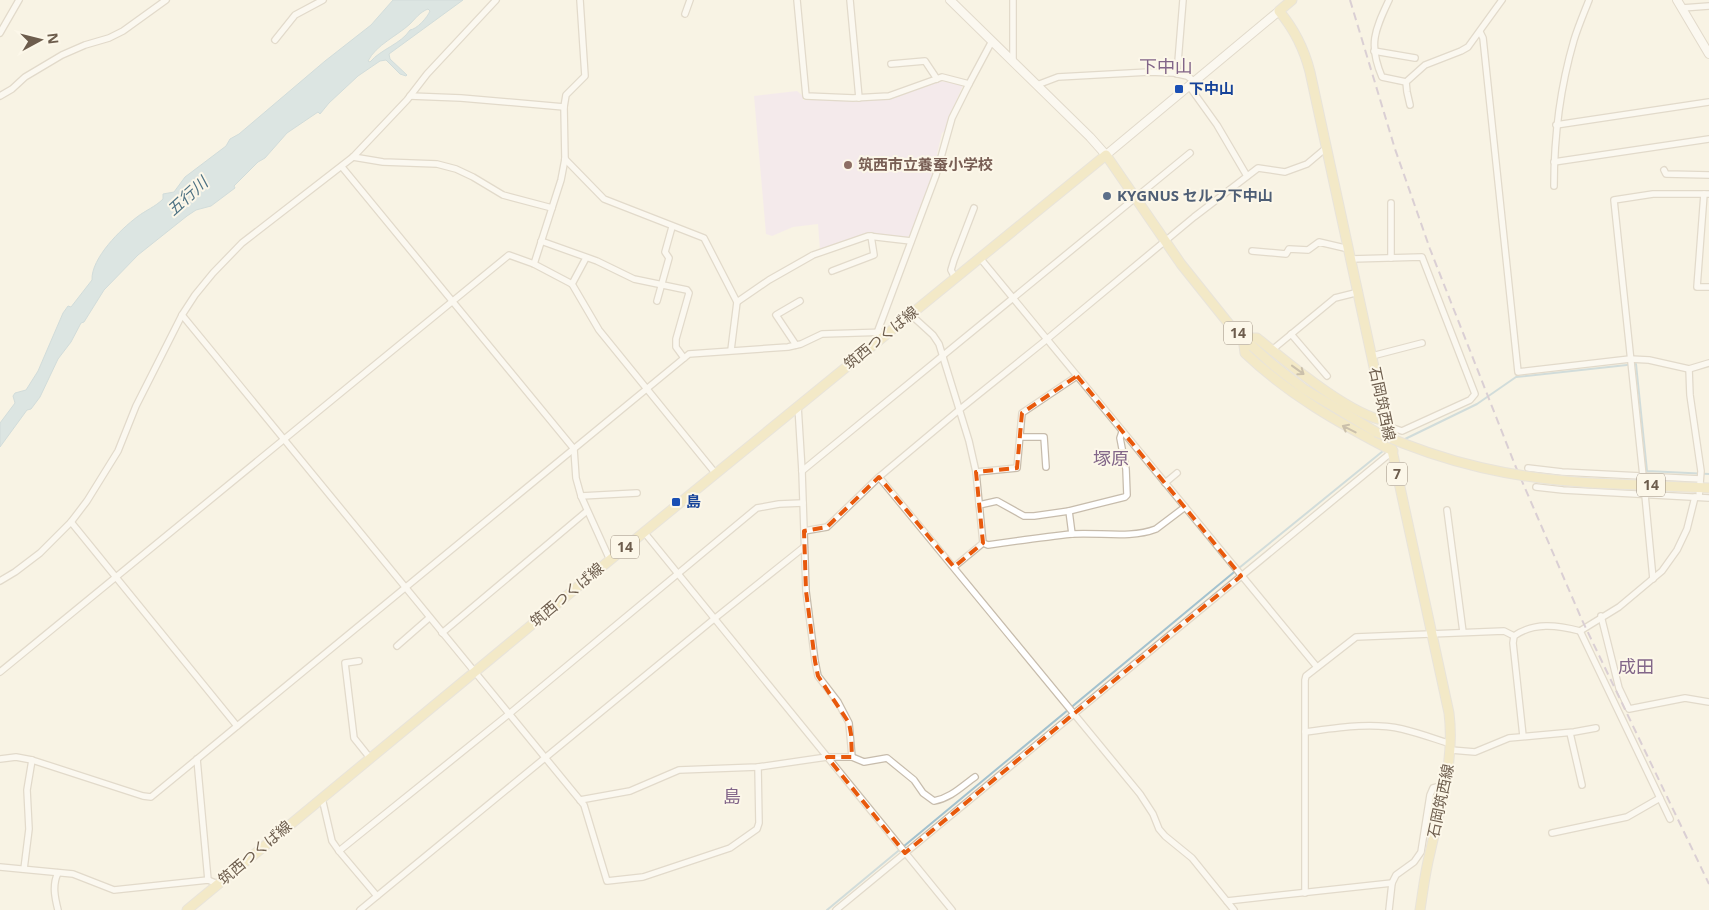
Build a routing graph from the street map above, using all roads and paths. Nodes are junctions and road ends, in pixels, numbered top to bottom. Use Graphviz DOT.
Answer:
graph roads {
  1 [pos="20,0"];
  2 [pos="166,0"];
  3 [pos="323,0"];
  4 [pos="496,0"];
  5 [pos="580,0"];
  6 [pos="690,0"];
  7 [pos="797,0"];
  8 [pos="850,0"];
  9 [pos="950,0"];
  10 [pos="1013,0"];
  11 [pos="1183,0"];
  12 [pos="1389,0"];
  13 [pos="1502,0"];
  14 [pos="1589,0"];
  15 [pos="1677,0"];
  16 [pos="1285,4"];
  17 [pos="1709,6"];
  18 [pos="1682,8"];
  19 [pos="685,14"];
  20 [pos="1480,32"];
  21 [pos="0,33"];
  22 [pos="275,40"];
  23 [pos="992,41"];
  24 [pos="1374,51"];
  25 [pos="1709,54"];
  26 [pos="1415,58"];
  27 [pos="1013,61"];
  28 [pos="891,64"];
  29 [pos="1177,74"];
  30 [pos="937,79"];
  31 [pos="1406,82"];
  32 [pos="969,84"];
  33 [pos="1191,84"];
  34 [pos="1037,85"];
  35 [pos="0,96"];
  36 [pos="410,96"];
  37 [pos="859,98"];
  38 [pos="1709,102"];
  39 [pos="1410,105"];
  40 [pos="564,107"];
  41 [pos="1556,125"];
  42 [pos="1709,138"];
  43 [pos="1326,148"];
  44 [pos="1190,153"];
  45 [pos="1106,155"];
  46 [pos="354,158"];
  47 [pos="565,159"];
  48 [pos="1554,162"];
  49 [pos="342,167"];
  50 [pos="1664,170"];
  51 [pos="1709,175"];
  52 [pos="1247,176"];
  53 [pos="1554,186"];
  54 [pos="1706,194"];
  55 [pos="1136,197"];
  56 [pos="1391,203"];
  57 [pos="552,208"];
  58 [pos="974,208"];
  59 [pos="672,227"];
  60 [pos="872,236"];
  61 [pos="541,241"];
  62 [pos="911,241"];
  63 [pos="1165,241"];
  64 [pos="1252,251"];
  65 [pos="1350,254"];
  66 [pos="586,258"];
  67 [pos="980,258"];
  68 [pos="1391,258"];
  69 [pos="534,264"];
  70 [pos="832,271"];
  71 [pos="955,278"];
  72 [pos="572,284"];
  73 [pos="661,285"];
  74 [pos="1709,286"];
  75 [pos="1359,292"];
  76 [pos="1012,299"];
  77 [pos="452,301"];
  78 [pos="657,301"];
  79 [pos="800,301"];
  80 [pos="737,302"];
  81 [pos="910,314"];
  82 [pos="182,315"];
  83 [pos="888,332"];
  84 [pos="877,333"];
  85 [pos="1292,334"];
  86 [pos="1242,338"];
  87 [pos="1046,340"];
  88 [pos="1422,343"];
  89 [pos="796,345"];
  90 [pos="731,350"];
  91 [pos="1272,350"];
  92 [pos="943,356"];
  93 [pos="1372,356"];
  94 [pos="684,358"];
  95 [pos="1631,363"];
  96 [pos="1709,363"];
  97 [pos="1689,369"];
  98 [pos="1077,376"];
  99 [pos="1327,376"];
  100 [pos="647,390"];
  101 [pos="798,406"];
  102 [pos="959,410"];
  103 [pos="1386,423"];
  104 [pos="1122,432"];
  105 [pos="1020,438"];
  106 [pos="284,440"];
  107 [pos="574,449"];
  108 [pos="1393,452"];
  109 [pos="1046,467"];
  110 [pos="1528,468"];
  111 [pos="802,470"];
  112 [pos="976,472"];
  113 [pos="1177,473"];
  114 [pos="716,474"];
  115 [pos="1643,476"];
  116 [pos="879,477"];
  117 [pos="1165,482"];
  118 [pos="1701,485"];
  119 [pos="1536,488"];
  120 [pos="637,493"];
  121 [pos="1645,495"];
  122 [pos="581,496"];
  123 [pos="1709,498"];
  124 [pos="803,503"];
  125 [pos="979,504"];
  126 [pos="1185,507"];
  127 [pos="1447,510"];
  128 [pos="587,511"];
  129 [pos="1070,511"];
  130 [pos="71,522"];
  131 [pos="804,531"];
  132 [pos="644,532"];
  133 [pos="1072,534"];
  134 [pos="983,543"];
  135 [pos="804,547"];
  136 [pos="610,560"];
  137 [pos="954,567"];
  138 [pos="1238,572"];
  139 [pos="678,575"];
  140 [pos="116,578"];
  141 [pos="1653,579"];
  142 [pos="0,581"];
  143 [pos="405,588"];
  144 [pos="1602,616"];
  145 [pos="429,618"];
  146 [pos="714,619"];
  147 [pos="1580,631"];
  148 [pos="1463,632"];
  149 [pos="442,633"];
  150 [pos="1432,634"];
  151 [pos="1514,636"];
  152 [pos="396,646"];
  153 [pos="359,660"];
  154 [pos="1317,667"];
  155 [pos="0,672"];
  156 [pos="475,672"];
  157 [pos="1709,702"];
  158 [pos="1071,711"];
  159 [pos="509,714"];
  160 [pos="237,726"];
  161 [pos="1596,728"];
  162 [pos="1305,732"];
  163 [pos="1570,733"];
  164 [pos="1524,736"];
  165 [pos="1451,747"];
  166 [pos="827,757"];
  167 [pos="852,757"];
  168 [pos="370,758"];
  169 [pos="0,759"];
  170 [pos="197,759"];
  171 [pos="545,759"];
  172 [pos="32,760"];
  173 [pos="758,767"];
  174 [pos="975,776"];
  175 [pos="1445,785"];
  176 [pos="1582,785"];
  177 [pos="322,798"];
  178 [pos="1660,798"];
  179 [pos="580,800"];
  180 [pos="1670,819"];
  181 [pos="1552,833"];
  182 [pos="902,850"];
  183 [pos="339,851"];
  184 [pos="0,867"];
  185 [pos="24,869"];
  186 [pos="58,873"];
  187 [pos="208,880"];
  188 [pos="1392,883"];
  189 [pos="218,884"];
  190 [pos="1305,893"];
  191 [pos="377,896"];
  192 [pos="1227,901"];
  193 [pos="58,910"];
  194 [pos="187,910"];
  195 [pos="360,910"];
  196 [pos="836,910"];
  197 [pos="952,910"];
  198 [pos="1234,910"];
  199 [pos="1390,910"];
  200 [pos="1420,910"];
  1 -- 21 [label="street"];
  2 -- 35 [label="street"];
  3 -- 22 [label="street"];
  4 -- 36 [label="street"];
  5 -- 40 [label="street"];
  6 -- 19 [label="street"];
  7 -- 37 [label="street"];
  8 -- 37 [label="street"];
  9 -- 23 [label="street"];
  10 -- 27 [label="street"];
  11 -- 29 [label="street"];
  12 -- 24 [label="street"];
  13 -- 20 [label="street"];
  14 -- 41 [label="street"];
  15 -- 18 [label="street"];
  16 -- 33 [label="street"];
  16 -- 43 [label="main road, 石岡筑西線 / 7"];
  17 -- 18 [label="street"];
  18 -- 25 [label="street"];
  20 -- 31 [label="street"];
  20 -- 95 [label="street"];
  23 -- 27 [label="street"];
  23 -- 32 [label="street"];
  24 -- 26 [label="street"];
  24 -- 31 [label="street"];
  27 -- 34 [label="street"];
  28 -- 30 [label="street"];
  29 -- 33 [label="street"];
  29 -- 34 [label="street"];
  30 -- 32 [label="street"];
  30 -- 37 [label="street"];
  31 -- 39 [label="street"];
  32 -- 62 [label="street"];
  33 -- 45 [label="street"];
  33 -- 52 [label="street"];
  34 -- 45 [label="street"];
  36 -- 40 [label="street"];
  36 -- 46 [label="street"];
  38 -- 41 [label="street"];
  40 -- 47 [label="street"];
  41 -- 48 [label="street"];
  42 -- 48 [label="street"];
  43 -- 52 [label="street"];
  43 -- 65 [label="main road, 石岡筑西線 / 7"];
  44 -- 55 [label="street"];
  45 -- 55 [label="main road, 14"];
  45 -- 67 [label="main road, 筑西つくば線 / 14"];
  46 -- 49 [label="street"];
  46 -- 57 [label="street"];
  47 -- 57 [label="street"];
  47 -- 59 [label="street"];
  48 -- 53 [label="street"];
  49 -- 77 [label="street"];
  49 -- 82 [label="street"];
  50 -- 51 [label="street"];
  52 -- 63 [label="street"];
  54 -- 74 [label="street"];
  54 -- 95 [label="street"];
  55 -- 63 [label="main road, 14"];
  55 -- 76 [label="street"];
  56 -- 68 [label="street"];
  57 -- 61 [label="street"];
  58 -- 71 [label="street"];
  59 -- 73 [label="street"];
  59 -- 80 [label="street"];
  60 -- 62 [label="street"];
  60 -- 70 [label="street"];
  60 -- 80 [label="street"];
  61 -- 66 [label="street"];
  61 -- 69 [label="street"];
  62 -- 84 [label="street"];
  63 -- 86 [label="main road, 14"];
  63 -- 87 [label="street"];
  64 -- 65 [label="street"];
  65 -- 68 [label="street"];
  65 -- 75 [label="main road, 石岡筑西線 / 7"];
  66 -- 72 [label="street"];
  66 -- 73 [label="street"];
  67 -- 71 [label="main road, 筑西つくば線 / 14"];
  67 -- 76 [label="street"];
  68 -- 103 [label="street"];
  69 -- 72 [label="street"];
  69 -- 77 [label="street"];
  71 -- 81 [label="main road, 筑西つくば線 / 14"];
  72 -- 100 [label="street"];
  73 -- 78 [label="street"];
  73 -- 94 [label="street"];
  75 -- 85 [label="street"];
  75 -- 93 [label="main road, 石岡筑西線 / 7"];
  76 -- 87 [label="street"];
  76 -- 92 [label="street"];
  77 -- 106 [label="street"];
  77 -- 107 [label="street"];
  79 -- 89 [label="street"];
  80 -- 90 [label="street"];
  81 -- 83 [label="main road, 筑西つくば線 / 14"];
  81 -- 92 [label="street"];
  82 -- 106 [label="street"];
  82 -- 130 [label="street"];
  83 -- 84 [label="street"];
  83 -- 101 [label="main road, 筑西つくば線 / 14"];
  84 -- 89 [label="street"];
  85 -- 91 [label="street"];
  85 -- 99 [label="street"];
  86 -- 91 [label="main road"];
  108 -- 86 [label="main road, one-way"];
  86 -- 118 [label="main road, 14, bridge"];
  87 -- 98 [label="street"];
  87 -- 102 [label="street"];
  88 -- 93 [label="street"];
  89 -- 90 [label="street"];
  90 -- 94 [label="street"];
  91 -- 103 [label="main road, one-way"];
  92 -- 102 [label="street"];
  92 -- 111 [label="street"];
  93 -- 103 [label="main road, 石岡筑西線 / 7"];
  94 -- 100 [label="street"];
  95 -- 97 [label="street"];
  95 -- 115 [label="street"];
  96 -- 97 [label="street"];
  97 -- 118 [label="street"];
  98 -- 104 [label="street"];
  98 -- 105 [label="street"];
  100 -- 107 [label="street"];
  100 -- 114 [label="street"];
  101 -- 111 [label="street"];
  101 -- 114 [label="main road, 筑西つくば線 / 14"];
  102 -- 112 [label="street"];
  102 -- 116 [label="street"];
  103 -- 108 [label="main road, 石岡筑西線 / 7"];
  104 -- 117 [label="street"];
  104 -- 129 [label="street"];
  105 -- 109 [label="street"];
  105 -- 112 [label="street"];
  106 -- 140 [label="street"];
  106 -- 143 [label="street"];
  107 -- 122 [label="street"];
  107 -- 143 [label="street"];
  108 -- 138 [label="street"];
  108 -- 150 [label="main road, 石岡筑西線 / 7"];
  110 -- 115 [label="street"];
  111 -- 124 [label="street"];
  112 -- 125 [label="street"];
  113 -- 117 [label="street"];
  114 -- 132 [label="main road, 筑西つくば線 / 14"];
  115 -- 118 [label="street"];
  116 -- 131 [label="street"];
  116 -- 137 [label="street"];
  117 -- 126 [label="street"];
  118 -- 121 [label="street"];
  118 -- 123 [label="street"];
  118 -- 141 [label="street"];
  119 -- 121 [label="street"];
  120 -- 122 [label="street"];
  121 -- 141 [label="street"];
  122 -- 128 [label="street"];
  124 -- 131 [label="street"];
  124 -- 139 [label="street"];
  125 -- 129 [label="street"];
  125 -- 134 [label="street"];
  126 -- 133 [label="street"];
  126 -- 138 [label="street"];
  127 -- 148 [label="street"];
  128 -- 136 [label="street"];
  128 -- 149 [label="street"];
  129 -- 133 [label="street"];
  130 -- 140 [label="street"];
  130 -- 142 [label="street"];
  131 -- 135 [label="street"];
  132 -- 136 [label="main road, 筑西つくば線 / 14"];
  132 -- 139 [label="street"];
  133 -- 134 [label="street"];
  134 -- 137 [label="street"];
  135 -- 146 [label="street"];
  135 -- 167 [label="street"];
  136 -- 156 [label="main road, 筑西つくば線 / 14"];
  137 -- 158 [label="street"];
  138 -- 154 [label="street"];
  138 -- 158 [label="street"];
  139 -- 146 [label="street"];
  139 -- 159 [label="street"];
  140 -- 155 [label="street"];
  140 -- 160 [label="street"];
  141 -- 144 [label="street"];
  143 -- 145 [label="street"];
  143 -- 160 [label="street"];
  144 -- 147 [label="street"];
  144 -- 157 [label="street"];
  145 -- 149 [label="street"];
  145 -- 152 [label="street"];
  146 -- 166 [label="street"];
  146 -- 171 [label="street"];
  147 -- 151 [label="street"];
  147 -- 178 [label="street"];
  148 -- 150 [label="street"];
  148 -- 151 [label="street"];
  149 -- 156 [label="street"];
  150 -- 154 [label="street"];
  150 -- 165 [label="main road, 石岡筑西線 / 7"];
  151 -- 164 [label="street"];
  153 -- 168 [label="street"];
  154 -- 162 [label="street"];
  156 -- 159 [label="street"];
  156 -- 168 [label="main road, 筑西つくば線 / 14"];
  158 -- 182 [label="street"];
  158 -- 192 [label="street"];
  159 -- 171 [label="street"];
  159 -- 183 [label="street"];
  160 -- 170 [label="street"];
  161 -- 163 [label="street"];
  162 -- 165 [label="street"];
  162 -- 190 [label="street"];
  163 -- 164 [label="street"];
  163 -- 176 [label="street"];
  164 -- 165 [label="street"];
  165 -- 175 [label="main road, 石岡筑西線 / 7"];
  166 -- 167 [label="street"];
  166 -- 173 [label="street"];
  166 -- 182 [label="street"];
  167 -- 174 [label="street"];
  168 -- 177 [label="main road, 筑西つくば線 / 14"];
  169 -- 172 [label="street"];
  170 -- 172 [label="street"];
  170 -- 187 [label="street"];
  171 -- 179 [label="street"];
  171 -- 191 [label="street"];
  172 -- 185 [label="street"];
  173 -- 179 [label="street"];
  173 -- 179 [label="street"];
  175 -- 188 [label="street"];
  175 -- 200 [label="main road, 石岡筑西線 / 7"];
  177 -- 183 [label="street"];
  177 -- 189 [label="main road, 筑西つくば線 / 14"];
  178 -- 180 [label="street"];
  178 -- 181 [label="street"];
  182 -- 196 [label="street"];
  182 -- 197 [label="street"];
  183 -- 191 [label="street"];
  184 -- 185 [label="street"];
  185 -- 186 [label="street"];
  186 -- 187 [label="street"];
  186 -- 193 [label="street"];
  187 -- 189 [label="street"];
  188 -- 190 [label="street"];
  188 -- 199 [label="street"];
  189 -- 194 [label="main road, 筑西つくば線 / 14"];
  190 -- 192 [label="street"];
  191 -- 195 [label="street"];
  192 -- 198 [label="street"];
}
